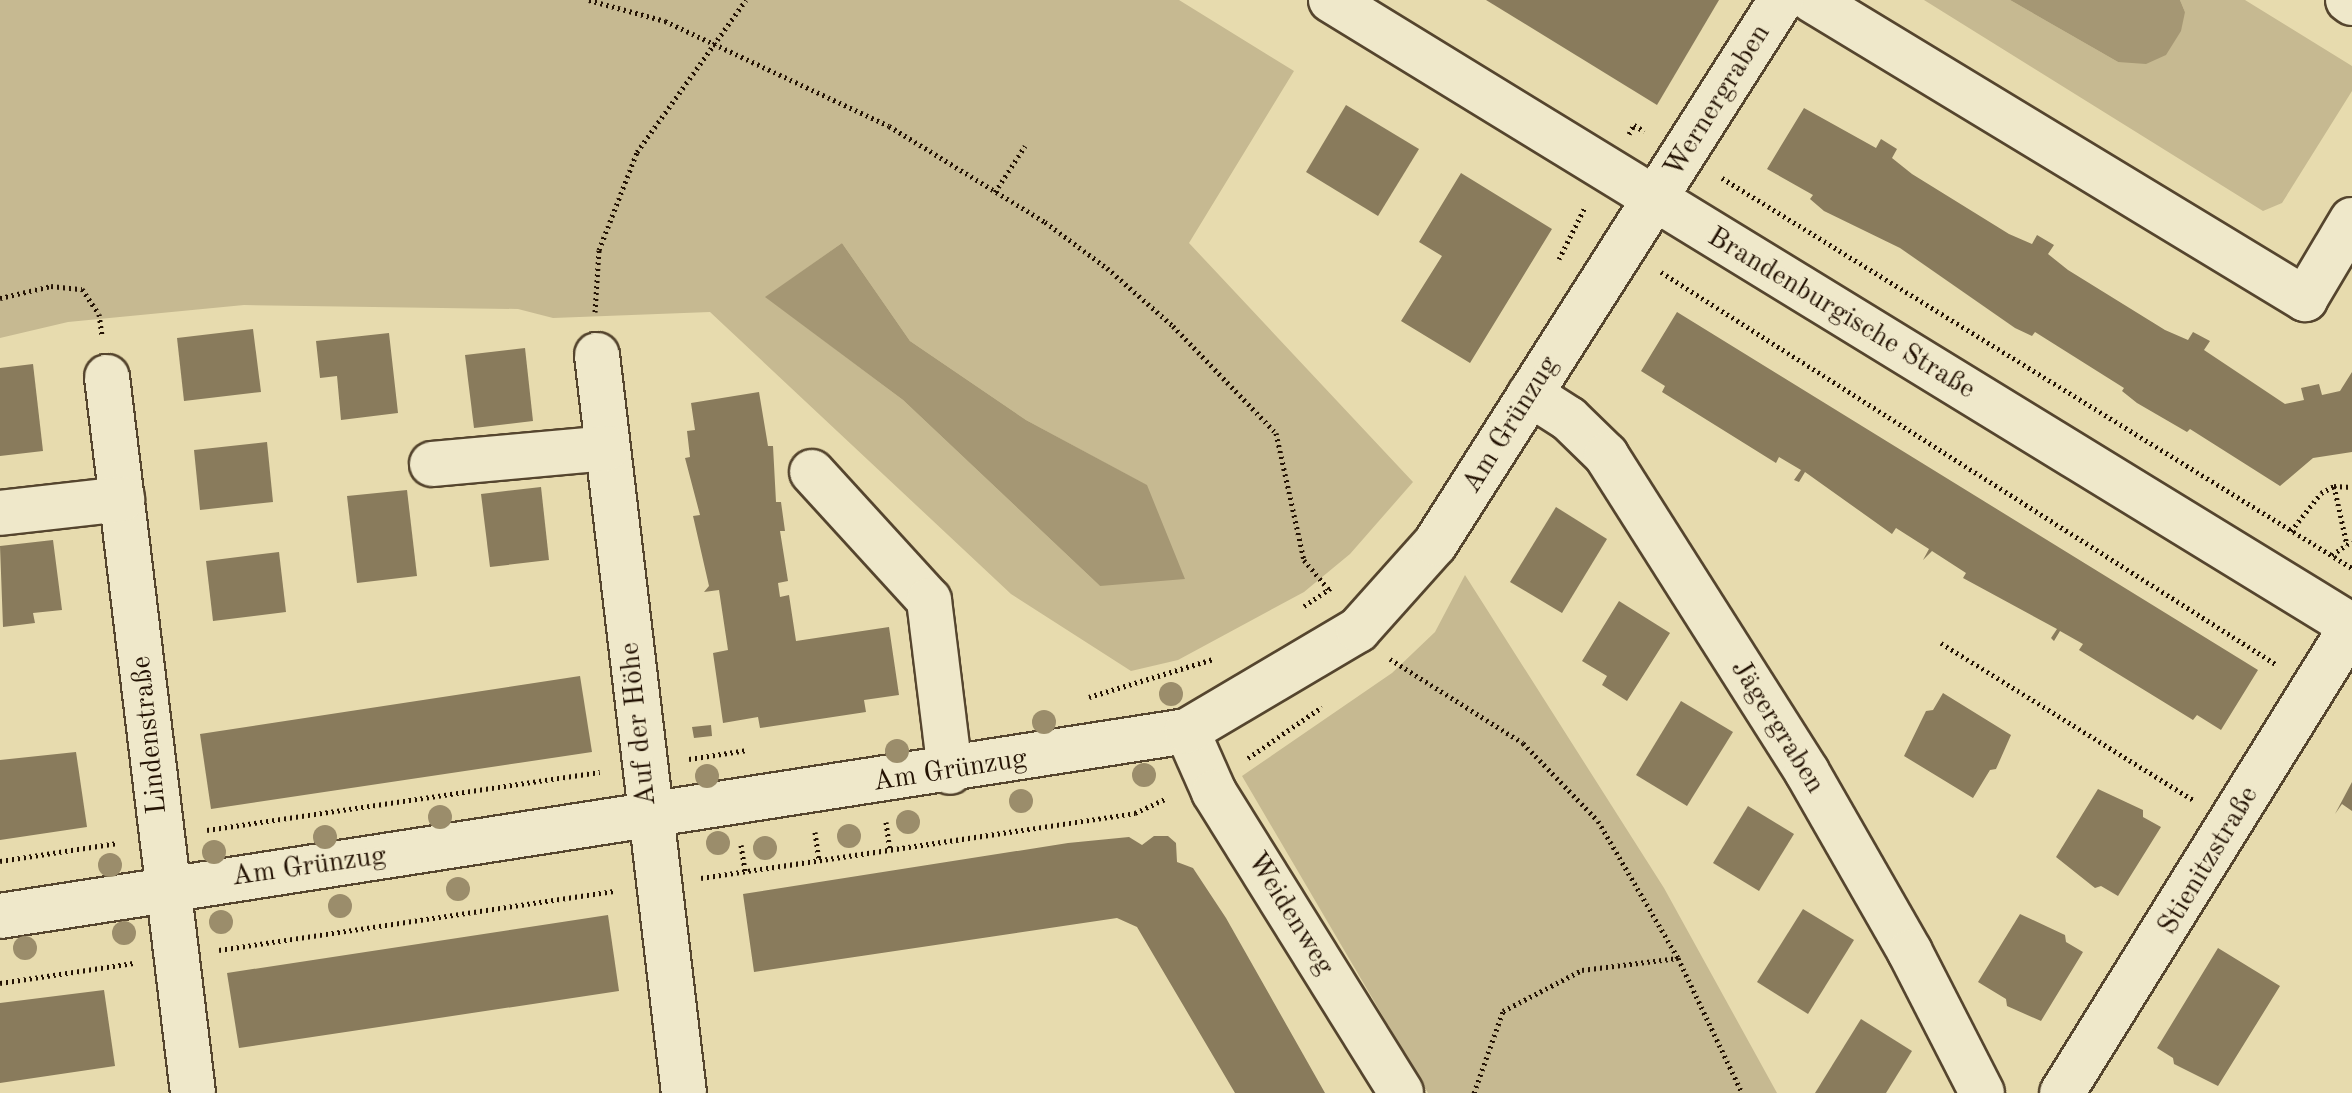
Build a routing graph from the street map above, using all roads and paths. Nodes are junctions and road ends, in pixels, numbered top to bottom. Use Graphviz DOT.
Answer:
graph roads {
  1 [pos="589,0"];
  2 [pos="746,0"];
  3 [pos="1331,0"];
  4 [pos="1781,0"];
  5 [pos="1812,0"];
  6 [pos="716,45"];
  7 [pos="1025,146"];
  8 [pos="1684,155"];
  9 [pos="1605,170"];
  10 [pos="995,192"];
  11 [pos="1654,202"];
  12 [pos="2352,220"];
  13 [pos="1658,270"];
  14 [pos="0,298"];
  15 [pos="597,355"];
  16 [pos="107,377"];
  17 [pos="1530,394"];
  18 [pos="607,448"];
  19 [pos="432,464"];
  20 [pos="812,472"];
  21 [pos="2334,486"];
  22 [pos="2352,487"];
  23 [pos="122,499"];
  24 [pos="0,513"];
  25 [pos="2291,531"];
  26 [pos="2350,543"];
  27 [pos="2332,555"];
  28 [pos="2352,568"];
  29 [pos="2352,626"];
  30 [pos="1358,630"];
  31 [pos="1941,643"];
  32 [pos="2313,688"];
  33 [pos="1187,731"];
  34 [pos="950,772"];
  35 [pos="648,817"];
  36 [pos="2231,824"];
  37 [pos="167,888"];
  38 [pos="0,916"];
  39 [pos="1678,958"];
  40 [pos="193,1093"];
  41 [pos="684,1093"];
  42 [pos="1401,1093"];
  43 [pos="1474,1093"];
  44 [pos="1742,1093"];
  45 [pos="1982,1093"];
  46 [pos="2062,1093"];
  1 -- 6 [label="path"];
  2 -- 6 [label="path"];
  3 -- 9 [label="street, Brandenburgische Straße"];
  4 -- 8 [label="street, Wernergraben"];
  5 -- 12 [label="street"];
  6 -- 10 [label="path"];
  6 -- 15 [label="path"];
  7 -- 10 [label="path"];
  8 -- 9 [label="path"];
  8 -- 11 [label="street, Wernergraben"];
  8 -- 25 [label="path"];
  9 -- 11 [label="street, Brandenburgische Straße"];
  10 -- 30 [label="path"];
  11 -- 17 [label="street, Am Grünzug"];
  11 -- 29 [label="street, Brandenburgische Straße"];
  13 -- 32 [label="path"];
  14 -- 16 [label="path"];
  15 -- 18 [label="street, Auf der Höhe"];
  16 -- 23 [label="street, Lindenstraße"];
  17 -- 30 [label="street, Am Grünzug"];
  17 -- 45 [label="street, Jägergraben"];
  18 -- 19 [label="street"];
  18 -- 35 [label="street, Auf der Höhe"];
  20 -- 34 [label="street"];
  21 -- 22 [label="path"];
  21 -- 25 [label="path"];
  21 -- 26 [label="path"];
  23 -- 24 [label="street"];
  23 -- 37 [label="street, Lindenstraße"];
  25 -- 27 [label="path"];
  26 -- 27 [label="path"];
  27 -- 28 [label="path"];
  29 -- 32 [label="street, Stienitzstraße"];
  30 -- 33 [label="street, Am Grünzug"];
  30 -- 39 [label="path"];
  31 -- 36 [label="path"];
  32 -- 36 [label="street, Stienitzstraße"];
  33 -- 34 [label="street, Am Grünzug"];
  33 -- 42 [label="street, Weidenweg"];
  34 -- 35 [label="street, Am Grünzug"];
  35 -- 37 [label="street, Am Grünzug"];
  35 -- 41 [label="street, Auf der Höhe"];
  36 -- 46 [label="street, Stienitzstraße"];
  37 -- 38 [label="street, Am Grünzug"];
  37 -- 40 [label="street, Lindenstraße"];
  39 -- 43 [label="path"];
  39 -- 44 [label="path"];
}
